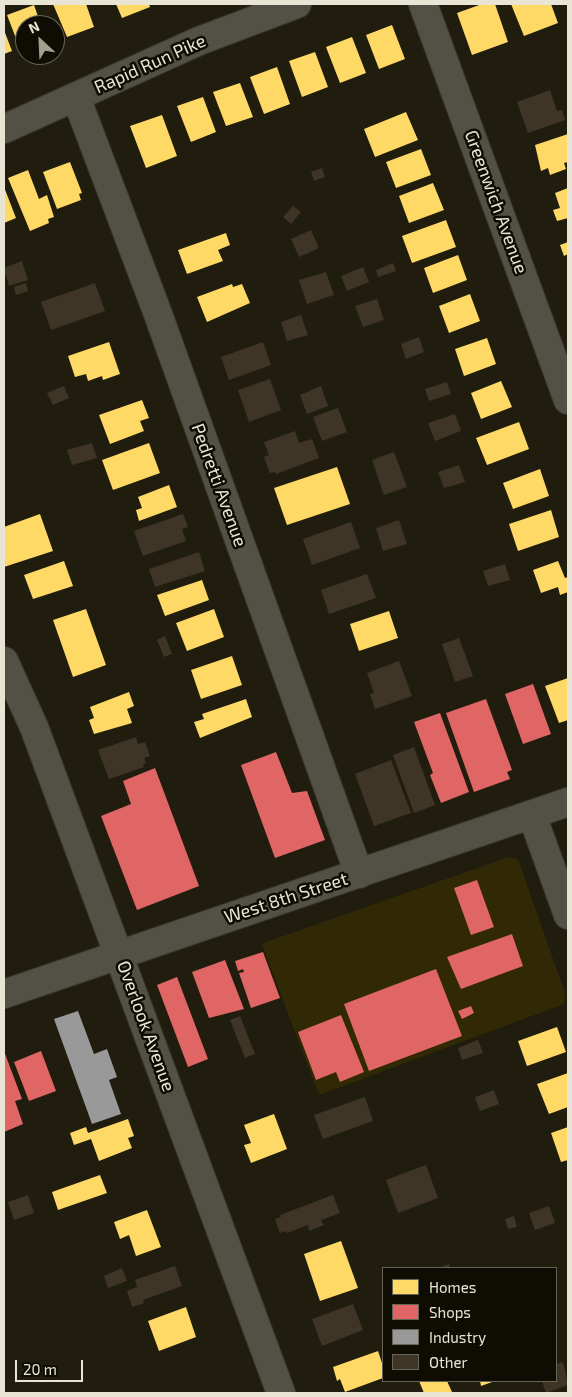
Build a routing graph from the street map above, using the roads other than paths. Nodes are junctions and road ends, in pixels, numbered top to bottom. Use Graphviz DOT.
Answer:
graph roads {
  1 [pos="297,4"];
  2 [pos="423,4"];
  3 [pos="76,97"];
  4 [pos="4,129"];
  5 [pos="568,400"];
  6 [pos="4,661"];
  7 [pos="568,802"];
  8 [pos="532,816"];
  9 [pos="359,874"];
  10 [pos="568,915"];
  11 [pos="119,953"];
  12 [pos="4,994"];
  13 [pos="281,1393"];
  1 -- 3 [label="street, Rapid Run Pike"];
  2 -- 5 [label="street, Greenwich Avenue"];
  3 -- 4 [label="street, Rapid Run Pike"];
  3 -- 9 [label="street, Pedretti Avenue"];
  6 -- 11 [label="street, Overlook Avenue"];
  7 -- 8 [label="street, West 8th Street"];
  8 -- 9 [label="street, West 8th Street"];
  8 -- 10 [label="street"];
  9 -- 11 [label="street, West 8th Street"];
  11 -- 12 [label="street, West 8th Street"];
  11 -- 13 [label="street, Overlook Avenue"];
}
